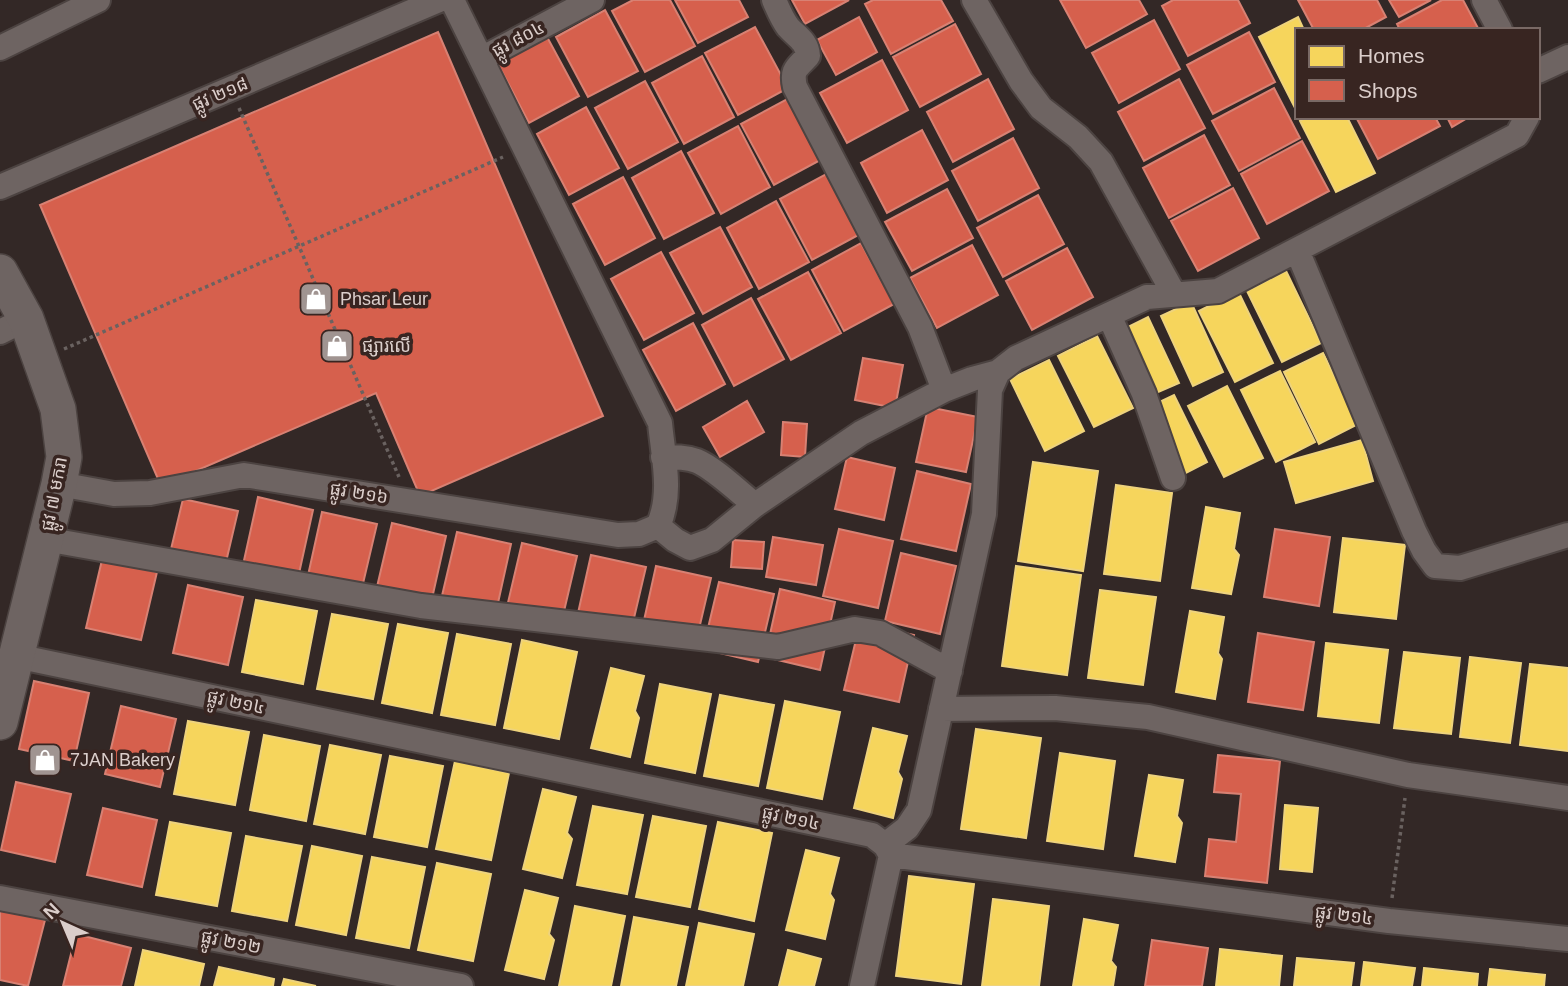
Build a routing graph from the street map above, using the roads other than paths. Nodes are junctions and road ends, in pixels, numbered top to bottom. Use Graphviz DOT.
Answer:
graph roads {
  1 [pos="98,0"];
  2 [pos="439,0"];
  3 [pos="452,0"];
  4 [pos="592,0"];
  5 [pos="774,0"];
  6 [pos="974,0"];
  7 [pos="1484,0"];
  8 [pos="1499,28"];
  9 [pos="0,48"];
  10 [pos="1568,57"];
  11 [pos="481,59"];
  12 [pos="1540,70"];
  13 [pos="1526,119"];
  14 [pos="0,187"];
  15 [pos="1297,250"];
  16 [pos="0,272"];
  17 [pos="1174,294"];
  18 [pos="1109,315"];
  19 [pos="13,325"];
  20 [pos="998,372"];
  21 [pos="944,390"];
  22 [pos="663,457"];
  23 [pos="1173,478"];
  24 [pos="59,484"];
  25 [pos="755,505"];
  26 [pos="658,526"];
  27 [pos="1568,535"];
  28 [pos="45,539"];
  29 [pos="16,656"];
  30 [pos="950,671"];
  31 [pos="941,709"];
  32 [pos="0,722"];
  33 [pos="1568,799"];
  34 [pos="888,850"];
  35 [pos="0,898"];
  36 [pos="1568,939"];
  37 [pos="461,986"];
  38 [pos="862,986"];
  1 -- 9 [label="street"];
  2 -- 14 [label="street, ផ្លូវ ២១៨"];
  3 -- 11 [label="street"];
  4 -- 11 [label="street, ផ្លូវ ៨០៤"];
  5 -- 21 [label="street"];
  6 -- 17 [label="street"];
  7 -- 8 [label="street"];
  10 -- 12 [label="street"];
  11 -- 22 [label="street"];
  13 -- 15 [label="street"];
  15 -- 17 [label="street"];
  15 -- 27 [label="street"];
  16 -- 19 [label="street, ផ្លូវ ៧ មករា"];
  17 -- 18 [label="street"];
  18 -- 20 [label="street"];
  18 -- 23 [label="street"];
  19 -- 24 [label="street, ផ្លូវ ៧ មករា"];
  20 -- 21 [label="street"];
  20 -- 30 [label="street"];
  21 -- 25 [label="street"];
  22 -- 25 [label="street"];
  22 -- 26 [label="street"];
  24 -- 26 [label="street, ផ្លូវ ២១៦"];
  24 -- 28 [label="street, ផ្លូវ ៧ មករា"];
  25 -- 26 [label="street"];
  28 -- 29 [label="street, ផ្លូវ ៧ មករា"];
  28 -- 30 [label="street"];
  29 -- 32 [label="street, ផ្លូវ ៧ មករា"];
  29 -- 34 [label="street, ផ្លូវ ២១៤"];
  30 -- 31 [label="street"];
  31 -- 33 [label="street"];
  31 -- 34 [label="street"];
  34 -- 36 [label="street, ផ្លូវ ២១៤"];
  34 -- 38 [label="street"];
  35 -- 37 [label="street, ផ្លូវ ២១២"];
}
